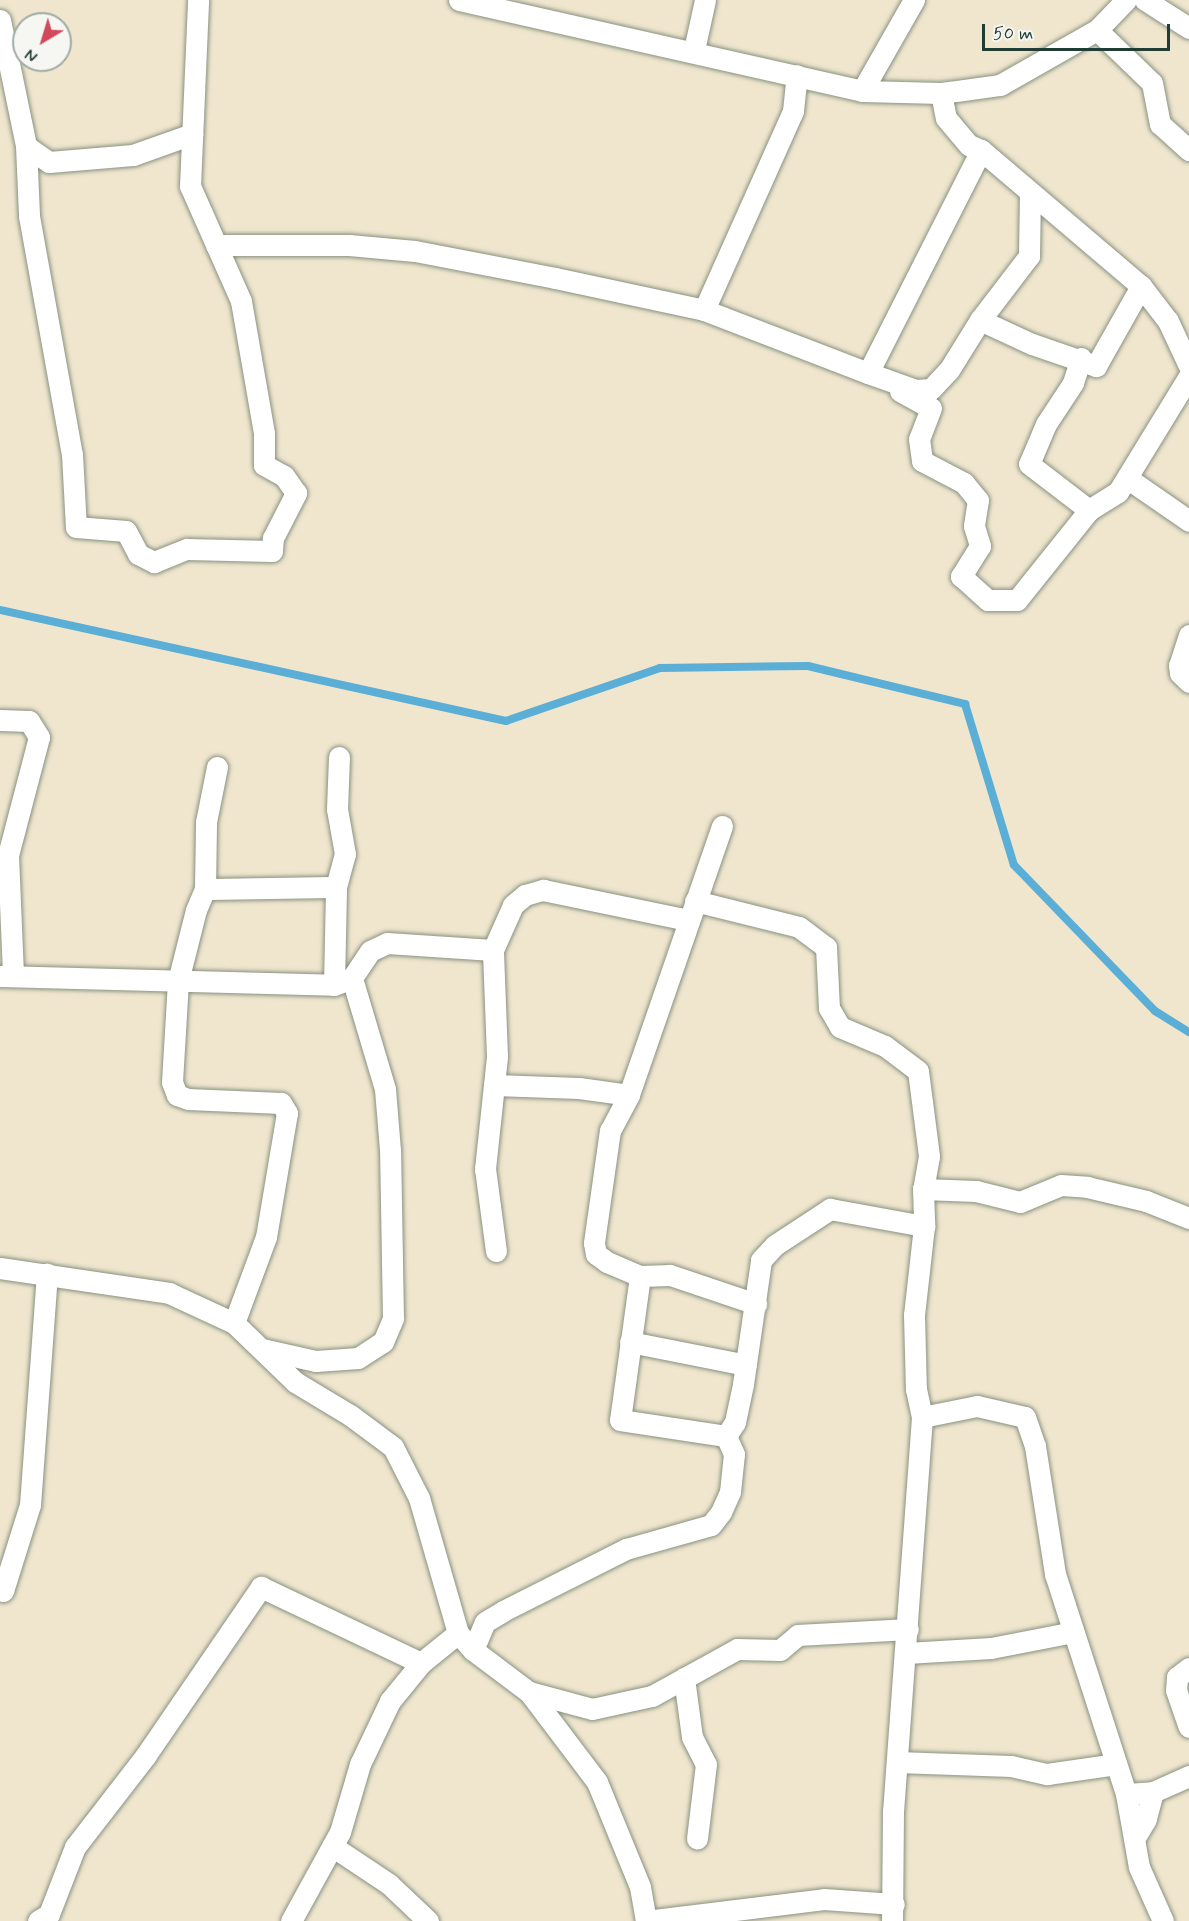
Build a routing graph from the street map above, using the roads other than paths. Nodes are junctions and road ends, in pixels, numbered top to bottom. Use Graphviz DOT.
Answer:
graph roads {
  1 [pos="198,0"];
  2 [pos="705,0"];
  3 [pos="914,0"];
  4 [pos="1126,0"];
  5 [pos="1145,0"];
  6 [pos="469,1"];
  7 [pos="0,20"];
  8 [pos="1189,28"];
  9 [pos="1097,30"];
  10 [pos="694,50"];
  11 [pos="797,75"];
  12 [pos="862,91"];
  13 [pos="941,93"];
  14 [pos="192,134"];
  15 [pos="26,146"];
  16 [pos="981,150"];
  17 [pos="1189,150"];
  18 [pos="1030,195"];
  19 [pos="216,245"];
  20 [pos="1141,286"];
  21 [pos="704,310"];
  22 [pos="980,320"];
  23 [pos="1081,358"];
  24 [pos="1189,366"];
  25 [pos="867,373"];
  26 [pos="1189,376"];
  27 [pos="1127,478"];
  28 [pos="1089,510"];
  29 [pos="1189,521"];
  30 [pos="1189,635"];
  31 [pos="1189,682"];
  32 [pos="0,720"];
  33 [pos="339,757"];
  34 [pos="217,767"];
  35 [pos="722,826"];
  36 [pos="336,887"];
  37 [pos="205,889"];
  38 [pos="692,911"];
  39 [pos="493,950"];
  40 [pos="7,976"];
  41 [pos="178,981"];
  42 [pos="343,981"];
  43 [pos="494,1085"];
  44 [pos="629,1095"];
  45 [pos="923,1189"];
  46 [pos="1189,1218"];
  47 [pos="924,1226"];
  48 [pos="496,1251"];
  49 [pos="0,1268"];
  50 [pos="47,1274"];
  51 [pos="640,1276"];
  52 [pos="756,1304"];
  53 [pos="234,1323"];
  54 [pos="630,1342"];
  55 [pos="262,1349"];
  56 [pos="746,1365"];
  57 [pos="922,1417"];
  58 [pos="726,1436"];
  59 [pos="3,1591"];
  60 [pos="908,1629"];
  61 [pos="1073,1632"];
  62 [pos="458,1633"];
  63 [pos="473,1650"];
  64 [pos="906,1653"];
  65 [pos="421,1663"];
  66 [pos="1189,1668"];
  67 [pos="684,1678"];
  68 [pos="529,1692"];
  69 [pos="1189,1727"];
  70 [pos="897,1762"];
  71 [pos="1116,1764"];
  72 [pos="1189,1776"];
  73 [pos="1153,1792"];
  74 [pos="1126,1794"];
  75 [pos="1135,1837"];
  76 [pos="697,1839"];
  77 [pos="332,1846"];
  78 [pos="893,1912"];
  79 [pos="50,1919"];
  80 [pos="291,1921"];
  81 [pos="428,1921"];
  82 [pos="646,1921"];
  83 [pos="1163,1921"];
  1 -- 14 [label="street"];
  2 -- 10 [label="street"];
  3 -- 12 [label="street"];
  4 -- 9 [label="street"];
  5 -- 8 [label="street"];
  6 -- 10 [label="street"];
  7 -- 15 [label="street"];
  9 -- 13 [label="street"];
  9 -- 17 [label="street"];
  10 -- 11 [label="street"];
  11 -- 12 [label="street"];
  11 -- 21 [label="street"];
  12 -- 13 [label="street"];
  13 -- 16 [label="street"];
  14 -- 15 [label="street"];
  14 -- 19 [label="street"];
  15 -- 19 [label="street"];
  16 -- 18 [label="street"];
  16 -- 25 [label="street"];
  18 -- 20 [label="street"];
  18 -- 22 [label="street"];
  19 -- 21 [label="street"];
  20 -- 23 [label="street"];
  20 -- 24 [label="street"];
  21 -- 25 [label="street"];
  22 -- 23 [label="street"];
  22 -- 25 [label="street"];
  23 -- 28 [label="street"];
  25 -- 28 [label="street"];
  26 -- 27 [label="street"];
  27 -- 28 [label="street"];
  27 -- 29 [label="street"];
  30 -- 31 [label="street"];
  32 -- 40 [label="street"];
  33 -- 36 [label="street"];
  34 -- 37 [label="street"];
  35 -- 38 [label="street"];
  36 -- 37 [label="street"];
  36 -- 42 [label="street"];
  37 -- 41 [label="street"];
  38 -- 39 [label="street"];
  38 -- 44 [label="street"];
  38 -- 45 [label="street"];
  39 -- 42 [label="street"];
  39 -- 43 [label="street"];
  40 -- 41 [label="street"];
  41 -- 42 [label="street"];
  41 -- 53 [label="street"];
  42 -- 55 [label="street"];
  43 -- 44 [label="street"];
  43 -- 48 [label="street"];
  44 -- 51 [label="street"];
  45 -- 46 [label="street"];
  45 -- 47 [label="street"];
  47 -- 52 [label="street"];
  47 -- 57 [label="street"];
  49 -- 50 [label="street"];
  50 -- 53 [label="street"];
  50 -- 59 [label="street"];
  51 -- 52 [label="street"];
  51 -- 54 [label="street"];
  52 -- 56 [label="street"];
  53 -- 55 [label="street"];
  54 -- 56 [label="street"];
  54 -- 58 [label="street"];
  55 -- 62 [label="street"];
  56 -- 58 [label="street"];
  57 -- 60 [label="street"];
  57 -- 61 [label="street"];
  58 -- 63 [label="street"];
  60 -- 64 [label="street"];
  60 -- 67 [label="street"];
  61 -- 64 [label="street"];
  61 -- 71 [label="street"];
  62 -- 63 [label="street"];
  62 -- 65 [label="street"];
  63 -- 68 [label="street"];
  64 -- 70 [label="street"];
  65 -- 77 [label="street"];
  65 -- 79 [label="street"];
  66 -- 69 [label="street"];
  67 -- 68 [label="street"];
  67 -- 76 [label="street"];
  68 -- 82 [label="street"];
  70 -- 71 [label="street"];
  70 -- 78 [label="street"];
  71 -- 74 [label="street"];
  72 -- 73 [label="street"];
  73 -- 74 [label="street"];
  73 -- 75 [label="street"];
  74 -- 75 [label="street"];
  75 -- 83 [label="street"];
  77 -- 80 [label="street"];
  77 -- 81 [label="street"];
  78 -- 82 [label="street"];
}
